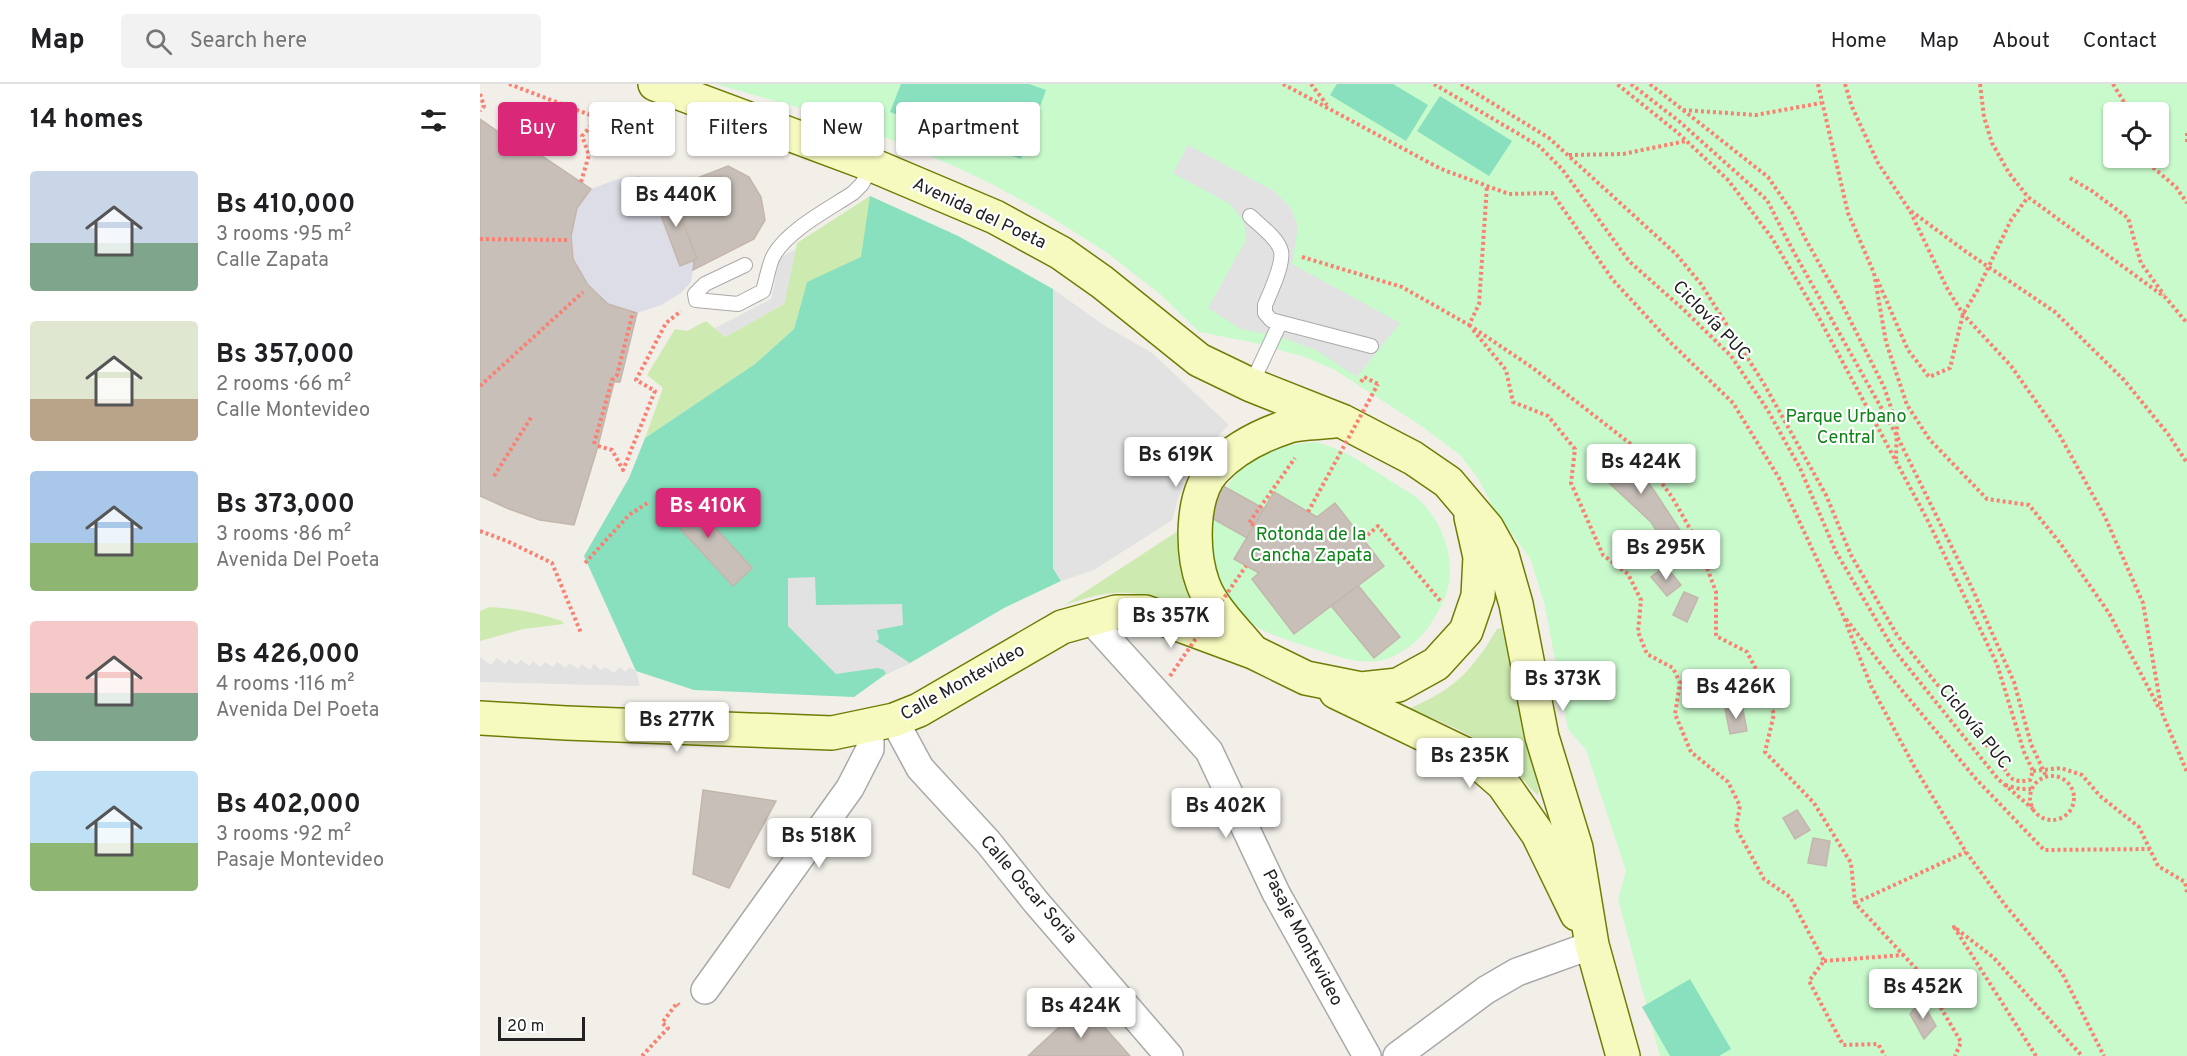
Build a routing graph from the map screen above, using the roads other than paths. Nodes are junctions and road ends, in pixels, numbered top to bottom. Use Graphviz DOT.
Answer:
graph roads {
  1 [pos="655,84"];
  2 [pos="872,165"];
  3 [pos="1250,216"];
  4 [pos="745,265"];
  5 [pos="1280,323"];
  6 [pos="1371,346"];
  7 [pos="1251,385"];
  8 [pos="1342,421"];
  9 [pos="1469,508"];
  10 [pos="1090,619"];
  11 [pos="1253,652"];
  12 [pos="1306,678"];
  13 [pos="480,718"];
  14 [pos="882,723"];
  15 [pos="1592,945"];
  16 [pos="705,990"];
  17 [pos="1169,1056"];
  18 [pos="1367,1056"];
  19 [pos="1397,1056"];
  20 [pos="1623,1056"];
  1 -- 2 [label="main road, Avenida del Poeta"];
  2 -- 4 [label="lane"];
  2 -- 7 [label="main road, Avenida del Poeta"];
  3 -- 5 [label="lane"];
  5 -- 6 [label="lane"];
  5 -- 7 [label="lane"];
  7 -- 8 [label="main road, Avenida del Poeta"];
  8 -- 9 [label="main road, Avenida del Poeta"];
  8 -- 11 [label="main road"];
  9 -- 12 [label="main road"];
  9 -- 15 [label="main road"];
  10 -- 11 [label="main road, Calle Montevideo"];
  10 -- 14 [label="main road, Calle Montevideo"];
  10 -- 18 [label="street, Pasaje Montevideo"];
  11 -- 12 [label="main road, Calle Montevideo"];
  12 -- 15 [label="main road"];
  13 -- 14 [label="main road, Calle Montevideo"];
  14 -- 16 [label="street"];
  14 -- 17 [label="street, Calle Oscar Soria"];
  15 -- 19 [label="street"];
  15 -- 20 [label="main road"];
}
